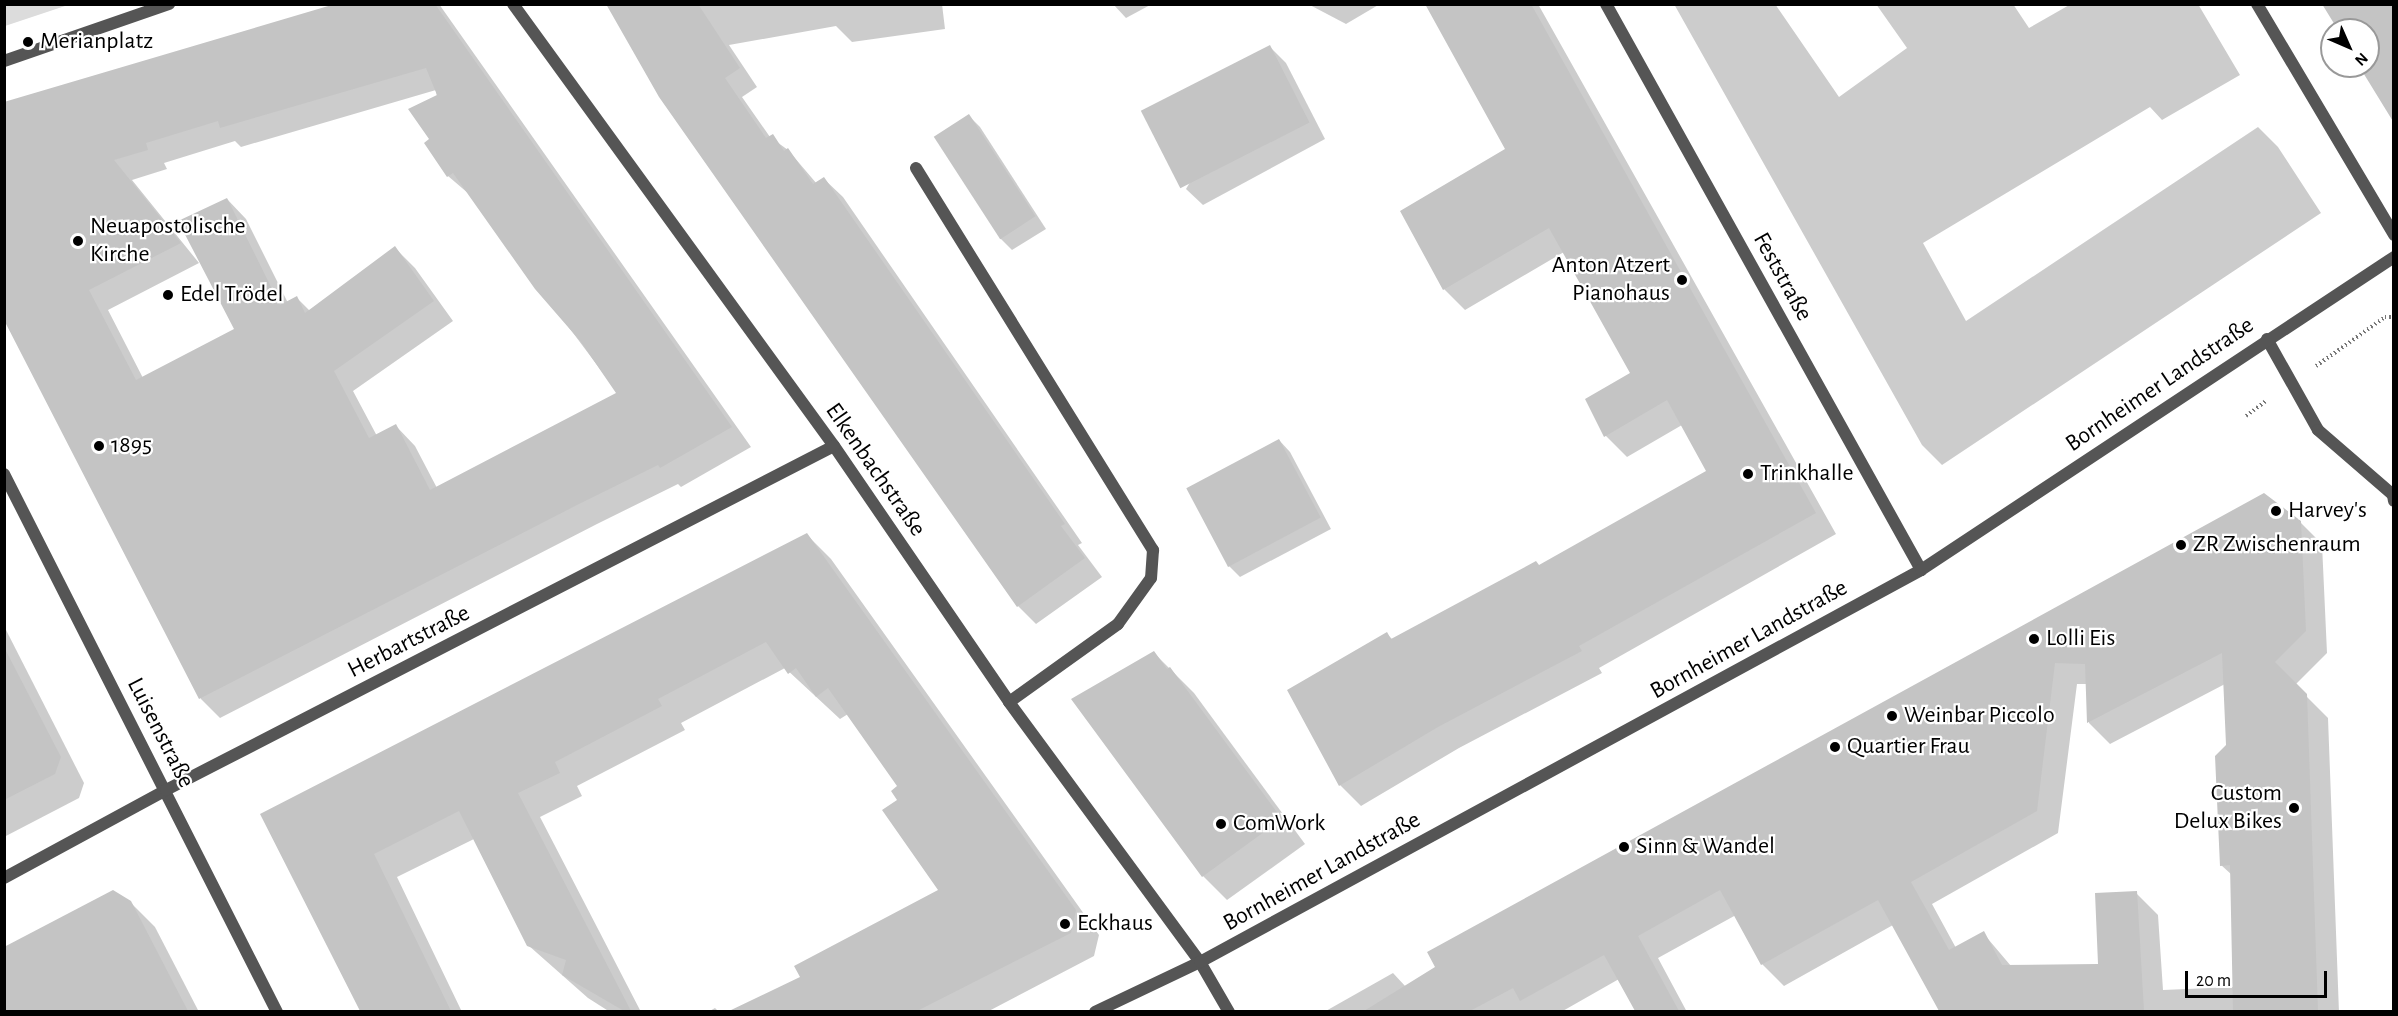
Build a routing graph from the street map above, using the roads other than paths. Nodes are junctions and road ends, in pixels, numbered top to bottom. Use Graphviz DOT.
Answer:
graph roads {
  1 [pos="169,4"];
  2 [pos="513,4"];
  3 [pos="1606,4"];
  4 [pos="2257,4"];
  5 [pos="4,61"];
  6 [pos="916,168"];
  7 [pos="2394,235"];
  8 [pos="2394,257"];
  9 [pos="2266,339"];
  10 [pos="834,446"];
  11 [pos="4,474"];
  12 [pos="2394,501"];
  13 [pos="1921,570"];
  14 [pos="1009,702"];
  15 [pos="166,790"];
  16 [pos="4,878"];
  17 [pos="1200,962"];
  18 [pos="277,1011"];
  19 [pos="1095,1011"];
  20 [pos="1229,1011"];
  1 -- 5 [label="street"];
  2 -- 10 [label="street, Elkenbachstraße"];
  3 -- 13 [label="street, Feststraße"];
  4 -- 7 [label="street"];
  6 -- 14 [label="street"];
  8 -- 9 [label="street, Bornheimer Landstraße"];
  9 -- 12 [label="street"];
  9 -- 13 [label="street, Bornheimer Landstraße"];
  10 -- 14 [label="street, Elkenbachstraße"];
  10 -- 15 [label="street, Herbartstraße"];
  11 -- 15 [label="street, Luisenstraße"];
  13 -- 17 [label="street, Bornheimer Landstraße"];
  14 -- 17 [label="street, Elkenbachstraße"];
  15 -- 16 [label="street, Herbartstraße"];
  15 -- 18 [label="street, Luisenstraße"];
  17 -- 19 [label="street, Bornheimer Landstraße"];
  17 -- 20 [label="street, Elkenbachstraße"];
}
